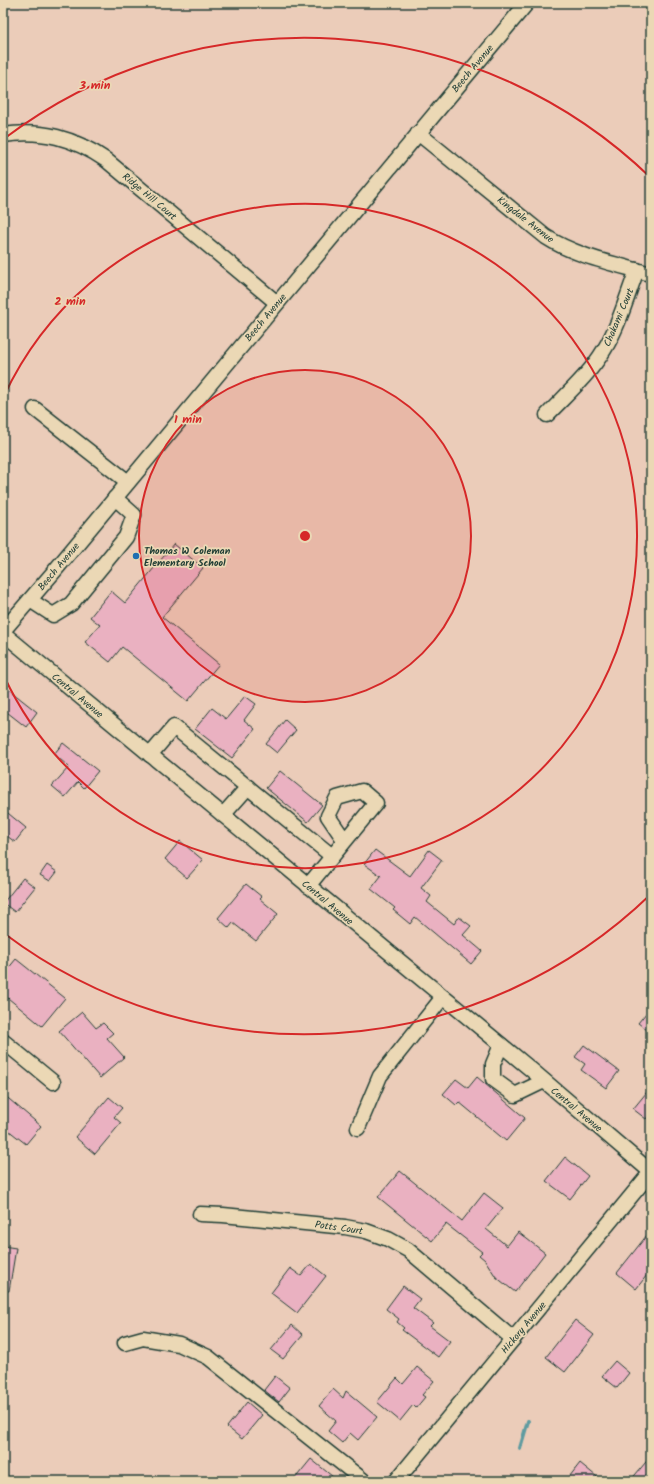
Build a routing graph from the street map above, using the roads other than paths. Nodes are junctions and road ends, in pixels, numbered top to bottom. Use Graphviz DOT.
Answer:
graph roads {
  1 [pos="527,3"];
  2 [pos="418,133"];
  3 [pos="3,135"];
  4 [pos="637,270"];
  5 [pos="651,274"];
  6 [pos="277,303"];
  7 [pos="35,410"];
  8 [pos="547,415"];
  9 [pos="128,482"];
  10 [pos="115,498"];
  11 [pos="30,600"];
  12 [pos="3,632"];
  13 [pos="150,755"];
  14 [pos="248,787"];
  15 [pos="223,815"];
  16 [pos="345,841"];
  17 [pos="332,856"];
  18 [pos="308,886"];
  19 [pos="443,997"];
  20 [pos="3,1041"];
  21 [pos="501,1045"];
  22 [pos="544,1081"];
  23 [pos="53,1082"];
  24 [pos="358,1128"];
  25 [pos="651,1172"];
  26 [pos="200,1214"];
  27 [pos="513,1339"];
  28 [pos="125,1343"];
  29 [pos="364,1481"];
  30 [pos="396,1481"];
  1 -- 2 [label="street, Beech Avenue"];
  2 -- 4 [label="street, Kingdale Avenue"];
  2 -- 6 [label="street, Beech Avenue"];
  3 -- 6 [label="street, Ridge Hill Court"];
  4 -- 5 [label="street, Kingdale Avenue"];
  4 -- 8 [label="street, Chakami Court"];
  6 -- 9 [label="street, Beech Avenue"];
  7 -- 9 [label="street"];
  9 -- 10 [label="street, Beech Avenue"];
  10 -- 11 [label="street, Beech Avenue"];
  10 -- 11 [label="street"];
  11 -- 12 [label="street, Beech Avenue"];
  12 -- 13 [label="street, Central Avenue"];
  13 -- 14 [label="street"];
  13 -- 15 [label="street, Central Avenue"];
  14 -- 15 [label="street"];
  14 -- 17 [label="street"];
  15 -- 18 [label="street, Central Avenue"];
  16 -- 17 [label="street"];
  17 -- 18 [label="street"];
  18 -- 19 [label="street, Central Avenue"];
  19 -- 21 [label="street, Central Avenue"];
  19 -- 24 [label="street"];
  20 -- 23 [label="street"];
  21 -- 22 [label="street, Central Avenue"];
  21 -- 22 [label="street"];
  22 -- 25 [label="street, Central Avenue"];
  25 -- 27 [label="street, Hickory Avenue"];
  26 -- 27 [label="street, Potts Court"];
  27 -- 30 [label="street, Hickory Avenue"];
  28 -- 29 [label="street"];
}
